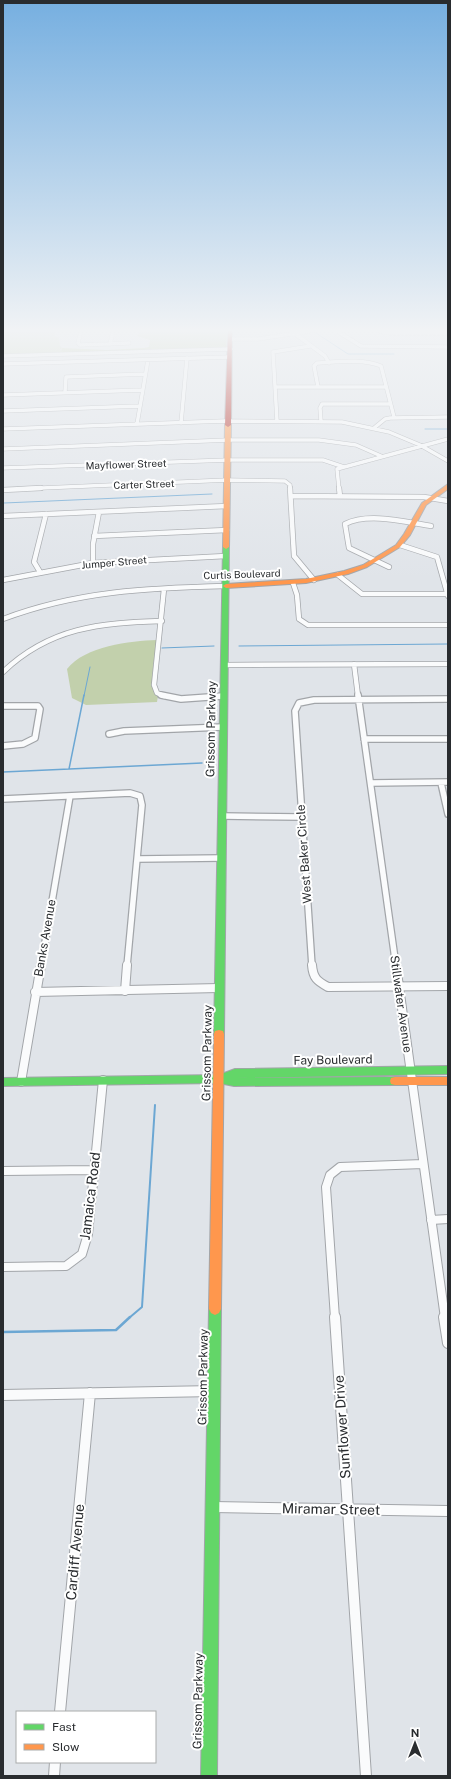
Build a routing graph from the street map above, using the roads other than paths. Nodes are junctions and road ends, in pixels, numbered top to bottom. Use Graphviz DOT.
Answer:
graph roads {
  1 [pos="138,414"];
  2 [pos="182,414"];
  3 [pos="229,414"];
  4 [pos="277,414"];
  5 [pos="320,414"];
  6 [pos="393,414"];
  7 [pos="394,417"];
  8 [pos="448,418"];
  9 [pos="229,421"];
  10 [pos="277,421"];
  11 [pos="321,421"];
  12 [pos="181,423"];
  13 [pos="137,424"];
  14 [pos="374,428"];
  15 [pos="3,429"];
  16 [pos="448,439"];
  17 [pos="229,440"];
  18 [pos="420,445"];
  19 [pos="3,449"];
  20 [pos="381,456"];
  21 [pos="229,460"];
  22 [pos="448,461"];
  23 [pos="344,466"];
  24 [pos="3,468"];
  25 [pos="228,480"];
  26 [pos="448,486"];
  27 [pos="3,491"];
  28 [pos="291,496"];
  29 [pos="340,496"];
  30 [pos="431,498"];
  31 [pos="448,502"];
  32 [pos="227,506"];
  33 [pos="99,512"];
  34 [pos="46,514"];
  35 [pos="3,516"];
  36 [pos="415,523"];
  37 [pos="430,526"];
  38 [pos="226,530"];
  39 [pos="94,536"];
  40 [pos="400,545"];
  41 [pos="226,556"];
  42 [pos="376,561"];
  43 [pos="93,563"];
  44 [pos="389,567"];
  45 [pos="40,572"];
  46 [pos="338,575"];
  47 [pos="3,580"];
  48 [pos="314,580"];
  49 [pos="293,584"];
  50 [pos="226,586"];
  51 [pos="164,589"];
  52 [pos="448,595"];
  53 [pos="3,619"];
  54 [pos="162,621"];
  55 [pos="448,625"];
  56 [pos="354,664"];
  57 [pos="448,664"];
  58 [pos="224,665"];
  59 [pos="3,672"];
  60 [pos="223,696"];
  61 [pos="448,699"];
  62 [pos="358,700"];
  63 [pos="3,706"];
  64 [pos="223,727"];
  65 [pos="109,734"];
  66 [pos="364,739"];
  67 [pos="448,739"];
  68 [pos="3,746"];
  69 [pos="441,782"];
  70 [pos="448,782"];
  71 [pos="371,783"];
  72 [pos="70,796"];
  73 [pos="3,799"];
  74 [pos="448,814"];
  75 [pos="223,816"];
  76 [pos="301,817"];
  77 [pos="221,858"];
  78 [pos="138,859"];
  79 [pos="399,986"];
  80 [pos="448,986"];
  81 [pos="220,988"];
  82 [pos="125,991"];
  83 [pos="35,992"];
  84 [pos="448,1070"];
  85 [pos="410,1071"];
  86 [pos="219,1078"];
  87 [pos="103,1080"];
  88 [pos="448,1081"];
  89 [pos="3,1082"];
  90 [pos="21,1082"];
  91 [pos="412,1082"];
  92 [pos="423,1164"];
  93 [pos="94,1170"];
  94 [pos="3,1171"];
  95 [pos="431,1220"];
  96 [pos="448,1220"];
  97 [pos="3,1267"];
  98 [pos="448,1343"];
  99 [pos="214,1391"];
  100 [pos="90,1393"];
  101 [pos="3,1395"];
  102 [pos="213,1508"];
  103 [pos="348,1510"];
  104 [pos="448,1511"];
  105 [pos="60,1711"];
  106 [pos="55,1763"];
  107 [pos="54,1776"];
  108 [pos="209,1776"];
  109 [pos="366,1776"];
  1 -- 13 [label="street"];
  2 -- 12 [label="street"];
  3 -- 9 [label="main road, Grissom Parkway"];
  4 -- 10 [label="street"];
  5 -- 11 [label="street"];
  6 -- 7 [label="street"];
  7 -- 8 [label="street"];
  7 -- 14 [label="street"];
  9 -- 10 [label="street"];
  9 -- 12 [label="street"];
  9 -- 17 [label="main road, Grissom Parkway"];
  10 -- 11 [label="street"];
  11 -- 14 [label="street"];
  12 -- 13 [label="street"];
  13 -- 15 [label="street"];
  14 -- 18 [label="street"];
  16 -- 18 [label="street"];
  17 -- 19 [label="street"];
  17 -- 20 [label="street"];
  17 -- 21 [label="main road, Grissom Parkway"];
  18 -- 20 [label="street"];
  18 -- 22 [label="street"];
  20 -- 23 [label="street"];
  21 -- 23 [label="street, Mayflower Street"];
  21 -- 24 [label="street, Mayflower Street"];
  21 -- 25 [label="main road, Grissom Parkway"];
  23 -- 29 [label="street"];
  25 -- 27 [label="street, Carter Street"];
  25 -- 28 [label="street, Carter Street"];
  25 -- 32 [label="main road, Grissom Parkway"];
  26 -- 30 [label="main road, Curtis Boulevard"];
  28 -- 29 [label="street"];
  28 -- 48 [label="street"];
  29 -- 30 [label="street"];
  30 -- 31 [label="street"];
  30 -- 36 [label="main road, Curtis Boulevard"];
  32 -- 33 [label="street"];
  32 -- 38 [label="main road, Grissom Parkway"];
  33 -- 34 [label="street"];
  33 -- 39 [label="street"];
  34 -- 35 [label="street"];
  34 -- 45 [label="street"];
  36 -- 37 [label="street"];
  36 -- 40 [label="main road, Curtis Boulevard"];
  36 -- 42 [label="street"];
  38 -- 39 [label="street"];
  38 -- 41 [label="main road, Grissom Parkway"];
  39 -- 43 [label="street"];
  40 -- 42 [label="main road, Curtis Boulevard"];
  40 -- 52 [label="street"];
  41 -- 43 [label="street, Jumper Street"];
  41 -- 50 [label="main road, Grissom Parkway"];
  42 -- 44 [label="street"];
  42 -- 46 [label="main road, Curtis Boulevard"];
  43 -- 45 [label="street, Jumper Street"];
  45 -- 47 [label="street, Jumper Street"];
  46 -- 48 [label="main road, Curtis Boulevard"];
  46 -- 52 [label="street"];
  48 -- 49 [label="main road, Curtis Boulevard"];
  49 -- 50 [label="main road, Curtis Boulevard"];
  49 -- 55 [label="street"];
  50 -- 51 [label="street, Curtis Boulevard"];
  50 -- 58 [label="main road, Grissom Parkway"];
  51 -- 53 [label="street, Curtis Boulevard"];
  51 -- 54 [label="street"];
  54 -- 59 [label="street"];
  54 -- 60 [label="street"];
  56 -- 57 [label="street"];
  56 -- 58 [label="street"];
  56 -- 62 [label="street, Stillwater Avenue"];
  58 -- 60 [label="main road, Grissom Parkway"];
  60 -- 64 [label="main road, Grissom Parkway"];
  61 -- 62 [label="street"];
  62 -- 66 [label="street, Stillwater Avenue"];
  62 -- 76 [label="street, West Baker Circle"];
  63 -- 68 [label="street"];
  64 -- 65 [label="street"];
  64 -- 75 [label="main road, Grissom Parkway"];
  66 -- 67 [label="street"];
  66 -- 71 [label="street, Stillwater Avenue"];
  69 -- 70 [label="street"];
  69 -- 71 [label="street"];
  69 -- 74 [label="street"];
  71 -- 79 [label="street, Stillwater Avenue"];
  72 -- 73 [label="street"];
  72 -- 78 [label="street"];
  72 -- 83 [label="street, Banks Avenue"];
  75 -- 76 [label="street"];
  75 -- 77 [label="main road, Grissom Parkway"];
  76 -- 79 [label="street, West Baker Circle"];
  77 -- 78 [label="street"];
  77 -- 81 [label="main road, Grissom Parkway"];
  78 -- 82 [label="street"];
  79 -- 80 [label="street, West Baker Circle"];
  79 -- 85 [label="street, Stillwater Avenue"];
  81 -- 82 [label="street"];
  81 -- 86 [label="main road, Grissom Parkway"];
  82 -- 83 [label="street"];
  83 -- 90 [label="street, Banks Avenue"];
  84 -- 85 [label="main road, Fay Boulevard"];
  85 -- 86 [label="main road, Fay Boulevard"];
  85 -- 91 [label="street, Stillwater Avenue"];
  86 -- 87 [label="main road, Fay Boulevard"];
  86 -- 91 [label="main road, Fay Boulevard"];
  86 -- 99 [label="main road, Grissom Parkway"];
  87 -- 90 [label="main road, Fay Boulevard"];
  87 -- 93 [label="street, Jamaica Road"];
  88 -- 91 [label="main road, Fay Boulevard"];
  89 -- 90 [label="main road, Fay Boulevard"];
  91 -- 92 [label="street, Stillwater Avenue"];
  92 -- 95 [label="street, Stillwater Avenue"];
  92 -- 103 [label="street, Sunflower Drive"];
  93 -- 94 [label="street"];
  93 -- 97 [label="street, Jamaica Road"];
  95 -- 96 [label="street"];
  95 -- 98 [label="street, Stillwater Avenue"];
  99 -- 100 [label="street"];
  99 -- 102 [label="main road, Grissom Parkway"];
  100 -- 101 [label="street"];
  100 -- 105 [label="street, Cardiff Avenue"];
  102 -- 103 [label="street, Miramar Street"];
  102 -- 108 [label="main road, Grissom Parkway"];
  103 -- 104 [label="street, Miramar Street"];
  103 -- 109 [label="street, Sunflower Drive"];
  106 -- 107 [label="street"];
}
